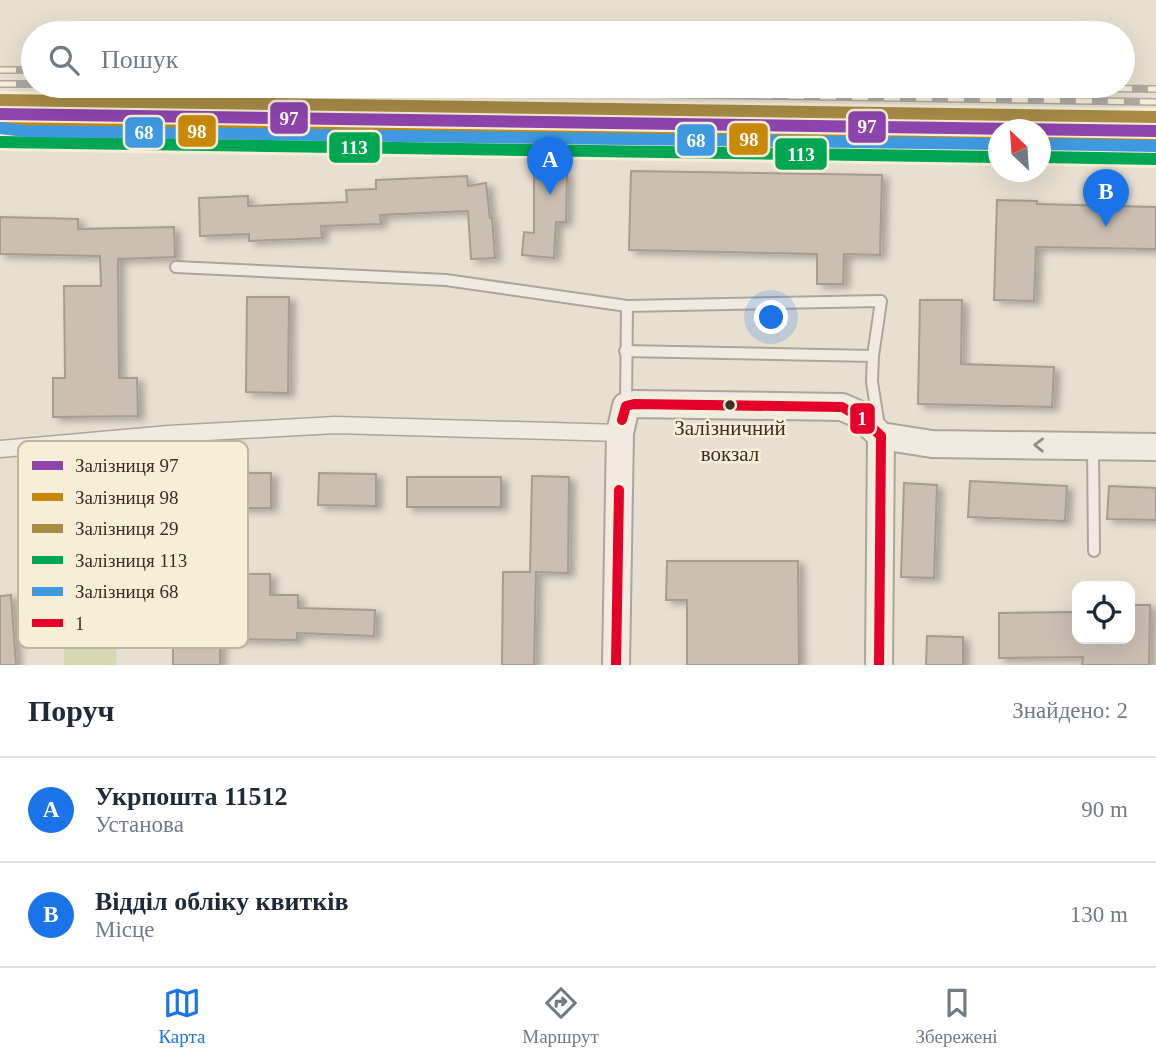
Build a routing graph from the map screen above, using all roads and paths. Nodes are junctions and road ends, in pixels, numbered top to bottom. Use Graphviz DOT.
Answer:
graph roads {
  1 [pos="176,267"];
  2 [pos="626,306"];
  3 [pos="625,351"];
  4 [pos="873,356"];
  5 [pos="623,420"];
  6 [pos="881,436"];
  7 [pos="90,441"];
  8 [pos="1093,446"];
  9 [pos="18,447"];
  10 [pos="1156,447"];
  11 [pos="0,449"];
  12 [pos="1094,551"];
  13 [pos="616,665"];
  14 [pos="879,665"];
  1 -- 2 [label="lane"];
  2 -- 3 [label="lane"];
  2 -- 4 [label="lane"];
  3 -- 4 [label="lane"];
  3 -- 5 [label="lane"];
  4 -- 6 [label="lane"];
  5 -- 6 [label="street"];
  5 -- 7 [label="street"];
  5 -- 13 [label="street"];
  8 -- 6 [label="street, one-way"];
  6 -- 14 [label="street"];
  8 -- 10 [label="street"];
  8 -- 12 [label="lane"];
  9 -- 11 [label="street"];
}
